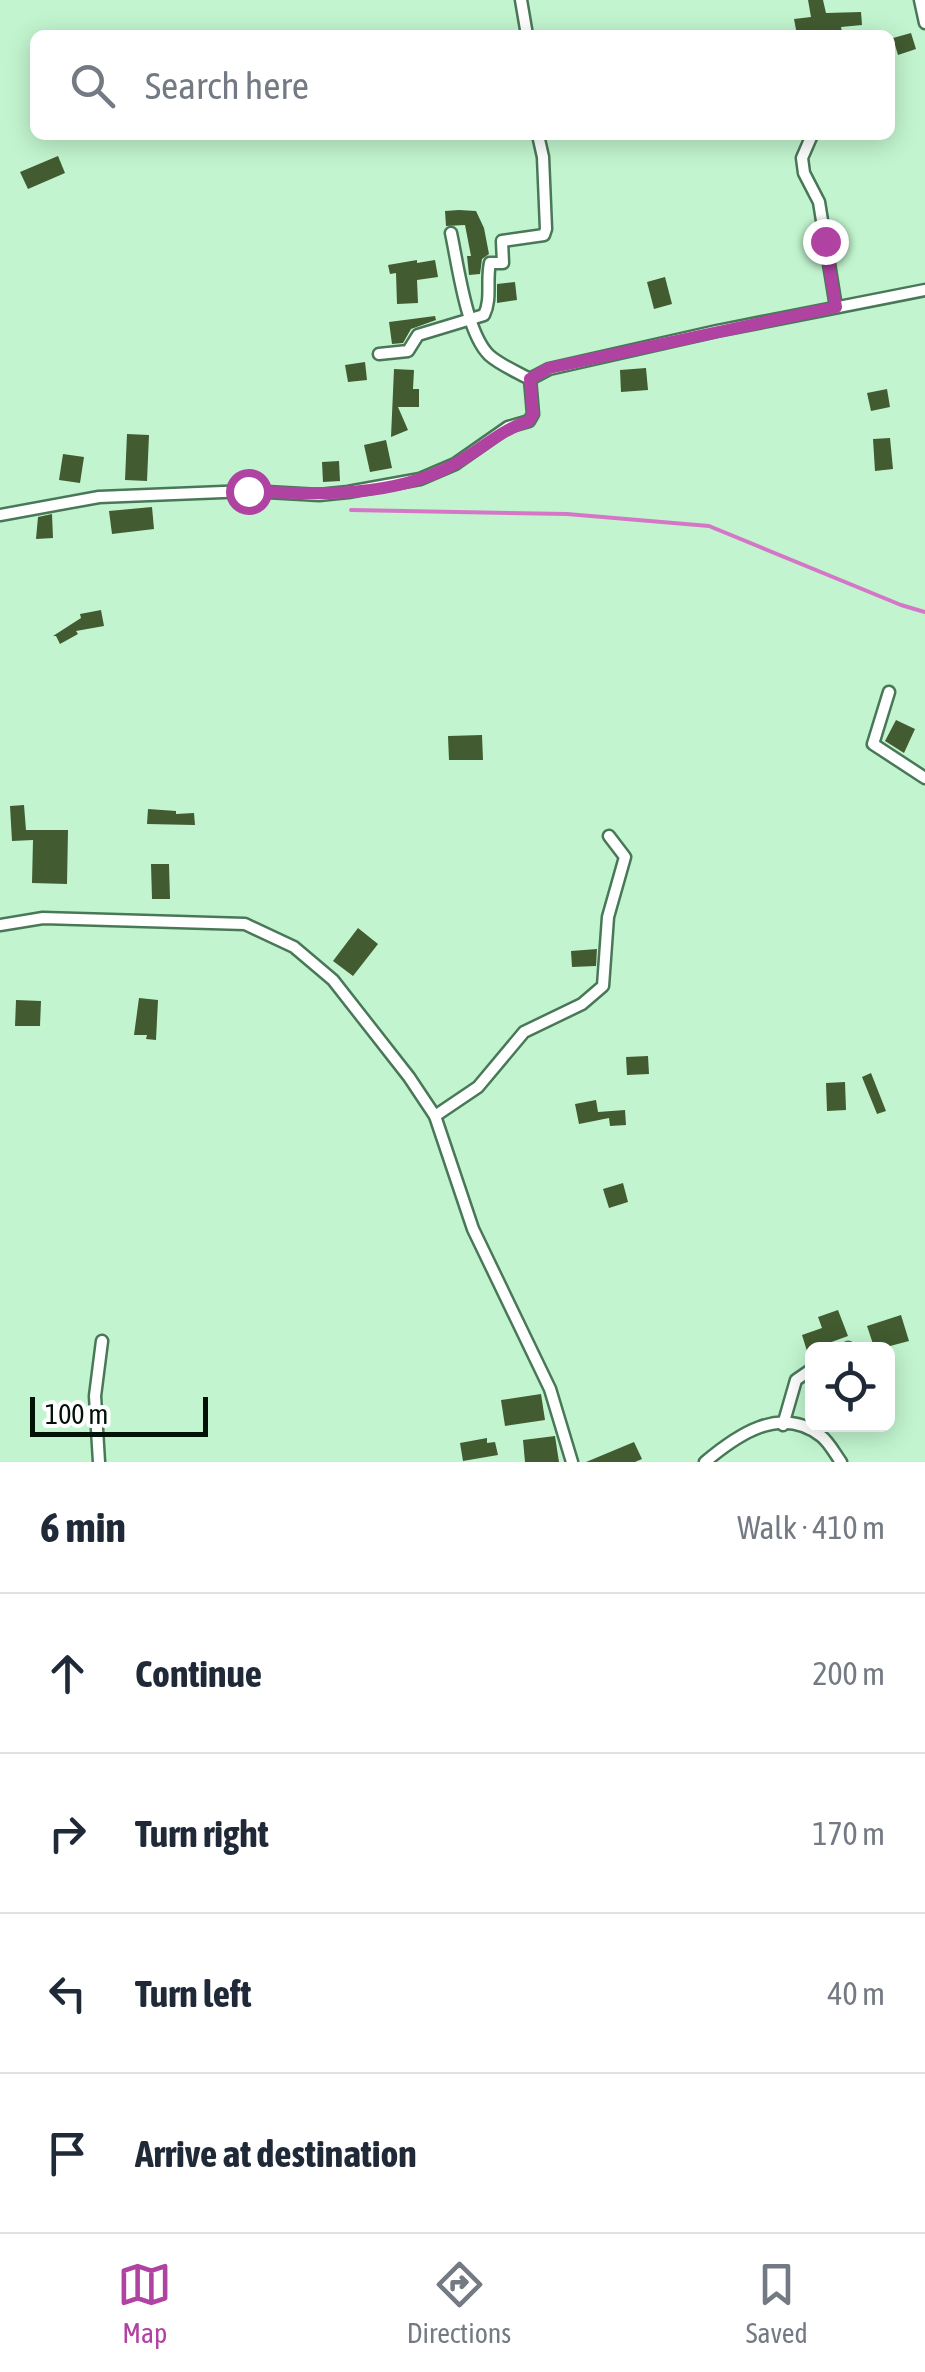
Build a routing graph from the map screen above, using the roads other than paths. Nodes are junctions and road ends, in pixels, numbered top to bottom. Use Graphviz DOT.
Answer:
graph roads {
  1 [pos="522,0"];
  2 [pos="920,0"];
  3 [pos="925,23"];
  4 [pos="527,30"];
  5 [pos="539,140"];
  6 [pos="810,140"];
  7 [pos="450,233"];
  8 [pos="925,290"];
  9 [pos="836,307"];
  10 [pos="472,322"];
  11 [pos="379,354"];
  12 [pos="530,379"];
  13 [pos="0,515"];
  14 [pos="888,692"];
  15 [pos="925,778"];
  16 [pos="609,836"];
  17 [pos="0,925"];
  18 [pos="434,1116"];
  19 [pos="102,1341"];
  20 [pos="805,1374"];
  21 [pos="783,1425"];
  22 [pos="99,1462"];
  23 [pos="572,1462"];
  24 [pos="705,1462"];
  25 [pos="840,1462"];
  1 -- 4 [label="street"];
  2 -- 3 [label="street"];
  5 -- 10 [label="street"];
  6 -- 9 [label="street"];
  7 -- 10 [label="street"];
  8 -- 9 [label="street"];
  9 -- 12 [label="street"];
  10 -- 11 [label="street"];
  10 -- 12 [label="street"];
  12 -- 13 [label="street"];
  14 -- 15 [label="street"];
  16 -- 18 [label="street"];
  17 -- 18 [label="street"];
  18 -- 23 [label="street"];
  19 -- 22 [label="street"];
  20 -- 21 [label="street"];
  21 -- 24 [label="street"];
  21 -- 25 [label="street"];
}
